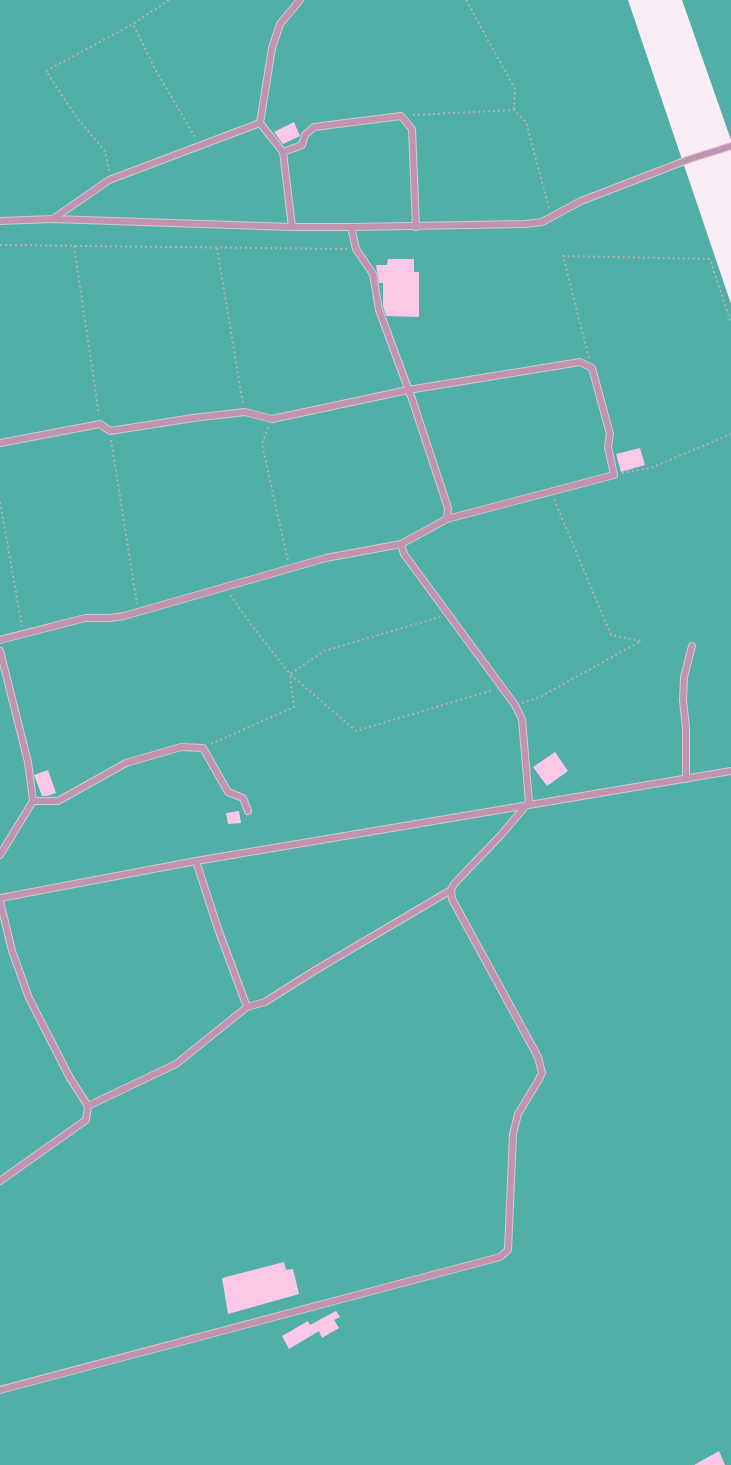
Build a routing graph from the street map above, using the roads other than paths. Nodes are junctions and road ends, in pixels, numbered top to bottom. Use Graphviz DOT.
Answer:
graph roads {
  1 [pos="300,0"];
  2 [pos="260,124"];
  3 [pos="731,146"];
  4 [pos="283,152"];
  5 [pos="53,220"];
  6 [pos="0,221"];
  7 [pos="292,227"];
  8 [pos="351,227"];
  9 [pos="416,227"];
  10 [pos="408,390"];
  11 [pos="0,443"];
  12 [pos="447,519"];
  13 [pos="402,544"];
  14 [pos="0,640"];
  15 [pos="692,646"];
  16 [pos="0,651"];
  17 [pos="731,771"];
  18 [pos="686,778"];
  19 [pos="33,801"];
  20 [pos="526,805"];
  21 [pos="248,811"];
  22 [pos="0,855"];
  23 [pos="196,860"];
  24 [pos="451,890"];
  25 [pos="0,898"];
  26 [pos="0,901"];
  27 [pos="247,1006"];
  28 [pos="88,1106"];
  29 [pos="0,1181"];
  30 [pos="0,1390"];
  1 -- 2 [label="lane"];
  2 -- 4 [label="lane"];
  2 -- 5 [label="lane"];
  3 -- 9 [label="lane"];
  4 -- 7 [label="lane"];
  4 -- 9 [label="lane"];
  5 -- 6 [label="lane"];
  5 -- 7 [label="lane"];
  7 -- 8 [label="lane"];
  8 -- 9 [label="lane"];
  8 -- 10 [label="lane"];
  10 -- 11 [label="lane"];
  10 -- 12 [label="lane"];
  10 -- 12 [label="lane"];
  12 -- 13 [label="lane"];
  13 -- 14 [label="lane"];
  13 -- 20 [label="lane"];
  15 -- 18 [label="lane"];
  16 -- 19 [label="lane"];
  17 -- 18 [label="lane"];
  18 -- 20 [label="lane"];
  19 -- 21 [label="lane"];
  19 -- 22 [label="lane"];
  20 -- 23 [label="lane"];
  20 -- 24 [label="lane"];
  23 -- 25 [label="lane"];
  23 -- 27 [label="lane"];
  24 -- 27 [label="lane"];
  24 -- 30 [label="lane"];
  26 -- 28 [label="lane"];
  27 -- 28 [label="lane"];
  28 -- 29 [label="lane"];
}
